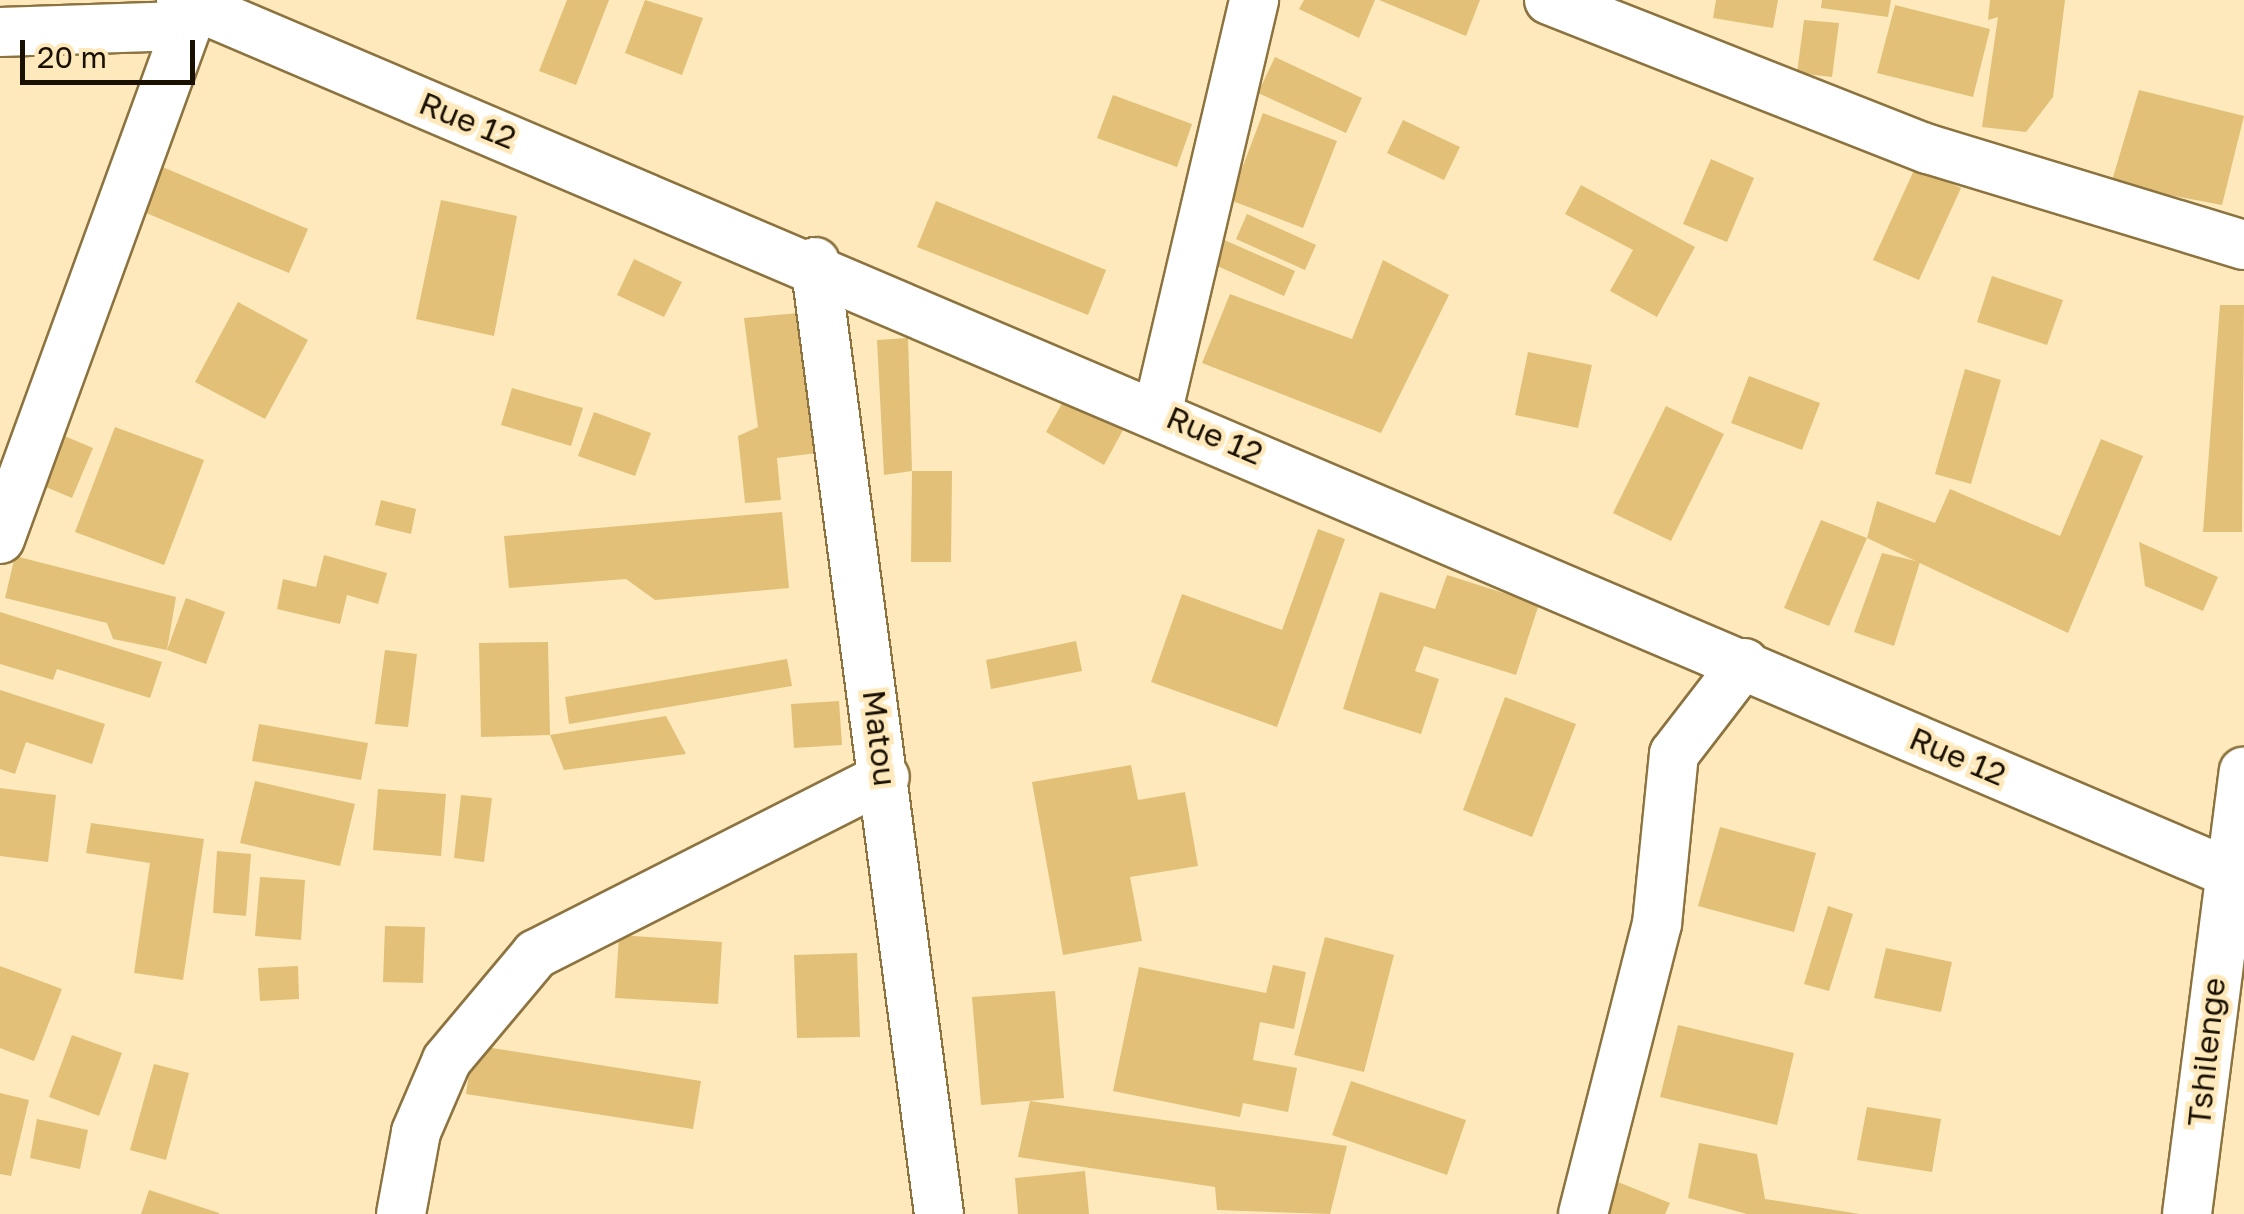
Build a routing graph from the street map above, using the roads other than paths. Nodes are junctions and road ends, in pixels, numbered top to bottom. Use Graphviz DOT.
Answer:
graph roads {
  1 [pos="1254,0"];
  2 [pos="1549,0"];
  3 [pos="185,11"];
  4 [pos="0,32"];
  5 [pos="2244,246"];
  6 [pos="815,262"];
  7 [pos="1158,410"];
  8 [pos="0,539"];
  9 [pos="1744,664"];
  10 [pos="2244,772"];
  11 [pos="885,777"];
  12 [pos="2235,876"];
  13 [pos="401,1214"];
  14 [pos="939,1214"];
  15 [pos="1583,1214"];
  16 [pos="2188,1214"];
  1 -- 7 [label="street"];
  2 -- 5 [label="street"];
  3 -- 4 [label="street"];
  3 -- 6 [label="street, Rue 12"];
  3 -- 8 [label="street"];
  6 -- 7 [label="street, Rue 12"];
  6 -- 11 [label="street, Matou"];
  7 -- 9 [label="street, Rue 12"];
  9 -- 12 [label="street, Rue 12"];
  9 -- 15 [label="street"];
  10 -- 12 [label="street, Tshilenge"];
  11 -- 13 [label="street"];
  11 -- 14 [label="street, Matou"];
  12 -- 16 [label="street, Tshilenge"];
}
